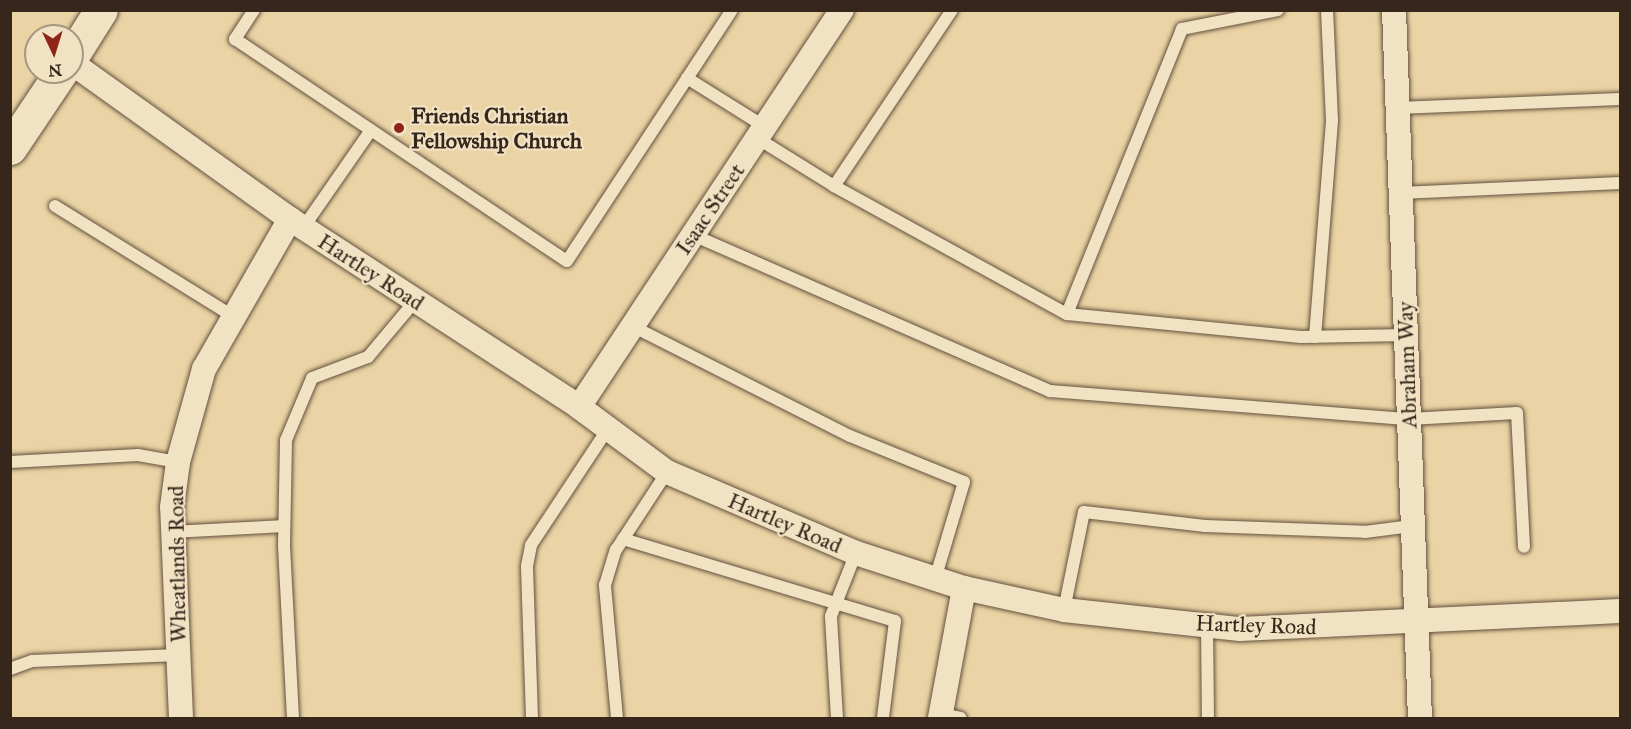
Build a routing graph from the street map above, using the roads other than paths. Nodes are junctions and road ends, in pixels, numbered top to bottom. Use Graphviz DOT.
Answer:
graph roads {
  1 [pos="101,10"];
  2 [pos="254,10"];
  3 [pos="732,10"];
  4 [pos="842,10"];
  5 [pos="952,10"];
  6 [pos="1278,10"];
  7 [pos="1327,10"];
  8 [pos="1394,10"];
  9 [pos="84,37"];
  10 [pos="84,72"];
  11 [pos="687,78"];
  12 [pos="53,84"];
  13 [pos="1620,99"];
  14 [pos="1397,108"];
  15 [pos="371,130"];
  16 [pos="761,132"];
  17 [pos="10,148"];
  18 [pos="1620,183"];
  19 [pos="834,186"];
  20 [pos="1401,193"];
  21 [pos="55,206"];
  22 [pos="297,224"];
  23 [pos="693,235"];
  24 [pos="415,301"];
  25 [pos="1067,314"];
  26 [pos="234,317"];
  27 [pos="633,326"];
  28 [pos="1406,335"];
  29 [pos="1315,337"];
  30 [pos="579,407"];
  31 [pos="1409,419"];
  32 [pos="609,427"];
  33 [pos="10,462"];
  34 [pos="178,462"];
  35 [pos="667,472"];
  36 [pos="284,526"];
  37 [pos="1412,526"];
  38 [pos="173,532"];
  39 [pos="623,538"];
  40 [pos="1524,547"];
  41 [pos="856,553"];
  42 [pos="935,579"];
  43 [pos="964,588"];
  44 [pos="837,602"];
  45 [pos="1064,610"];
  46 [pos="1620,611"];
  47 [pos="1416,624"];
  48 [pos="1207,625"];
  49 [pos="178,655"];
  50 [pos="10,669"];
  51 [pos="947,717"];
  52 [pos="181,718"];
  53 [pos="293,718"];
  54 [pos="532,718"];
  55 [pos="617,718"];
  56 [pos="837,718"];
  57 [pos="883,718"];
  58 [pos="1208,718"];
  59 [pos="1420,718"];
  1 -- 9 [label="street"];
  2 -- 15 [label="lane"];
  3 -- 11 [label="lane"];
  4 -- 16 [label="street, Isaac Street"];
  5 -- 19 [label="lane"];
  6 -- 25 [label="lane"];
  7 -- 29 [label="lane"];
  8 -- 14 [label="street, Abraham Way"];
  10 -- 22 [label="street, Hartley Road"];
  11 -- 15 [label="lane"];
  11 -- 16 [label="lane"];
  12 -- 17 [label="street"];
  13 -- 14 [label="lane"];
  14 -- 20 [label="street, Abraham Way"];
  15 -- 22 [label="lane"];
  16 -- 19 [label="lane"];
  16 -- 23 [label="street, Isaac Street"];
  18 -- 20 [label="lane"];
  19 -- 25 [label="lane"];
  20 -- 28 [label="street, Abraham Way"];
  21 -- 26 [label="lane"];
  22 -- 24 [label="street, Hartley Road"];
  22 -- 26 [label="street, Wheatlands Road"];
  23 -- 27 [label="street, Isaac Street"];
  23 -- 31 [label="lane"];
  24 -- 30 [label="street, Hartley Road"];
  24 -- 36 [label="lane"];
  25 -- 29 [label="lane"];
  26 -- 34 [label="street, Wheatlands Road"];
  27 -- 30 [label="street, Isaac Street"];
  27 -- 42 [label="lane"];
  28 -- 29 [label="lane"];
  28 -- 31 [label="street, Abraham Way"];
  30 -- 32 [label="street, Hartley Road"];
  31 -- 37 [label="street, Abraham Way"];
  31 -- 40 [label="lane"];
  32 -- 35 [label="street, Hartley Road"];
  32 -- 54 [label="lane"];
  33 -- 34 [label="lane"];
  34 -- 38 [label="street, Wheatlands Road"];
  35 -- 39 [label="lane"];
  35 -- 41 [label="street, Hartley Road"];
  36 -- 38 [label="lane"];
  36 -- 53 [label="lane"];
  37 -- 45 [label="lane"];
  37 -- 47 [label="street, Abraham Way"];
  38 -- 49 [label="street, Wheatlands Road"];
  39 -- 44 [label="lane"];
  39 -- 55 [label="lane"];
  41 -- 42 [label="street, Hartley Road"];
  41 -- 44 [label="lane"];
  42 -- 43 [label="street, Hartley Road"];
  43 -- 45 [label="street, Hartley Road"];
  43 -- 51 [label="street"];
  44 -- 56 [label="lane"];
  44 -- 57 [label="lane"];
  45 -- 48 [label="street, Hartley Road"];
  46 -- 47 [label="street, Hartley Road"];
  47 -- 48 [label="street, Hartley Road"];
  47 -- 59 [label="street, Abraham Way"];
  48 -- 58 [label="lane"];
  49 -- 50 [label="lane"];
  49 -- 52 [label="street, Wheatlands Road"];
}
